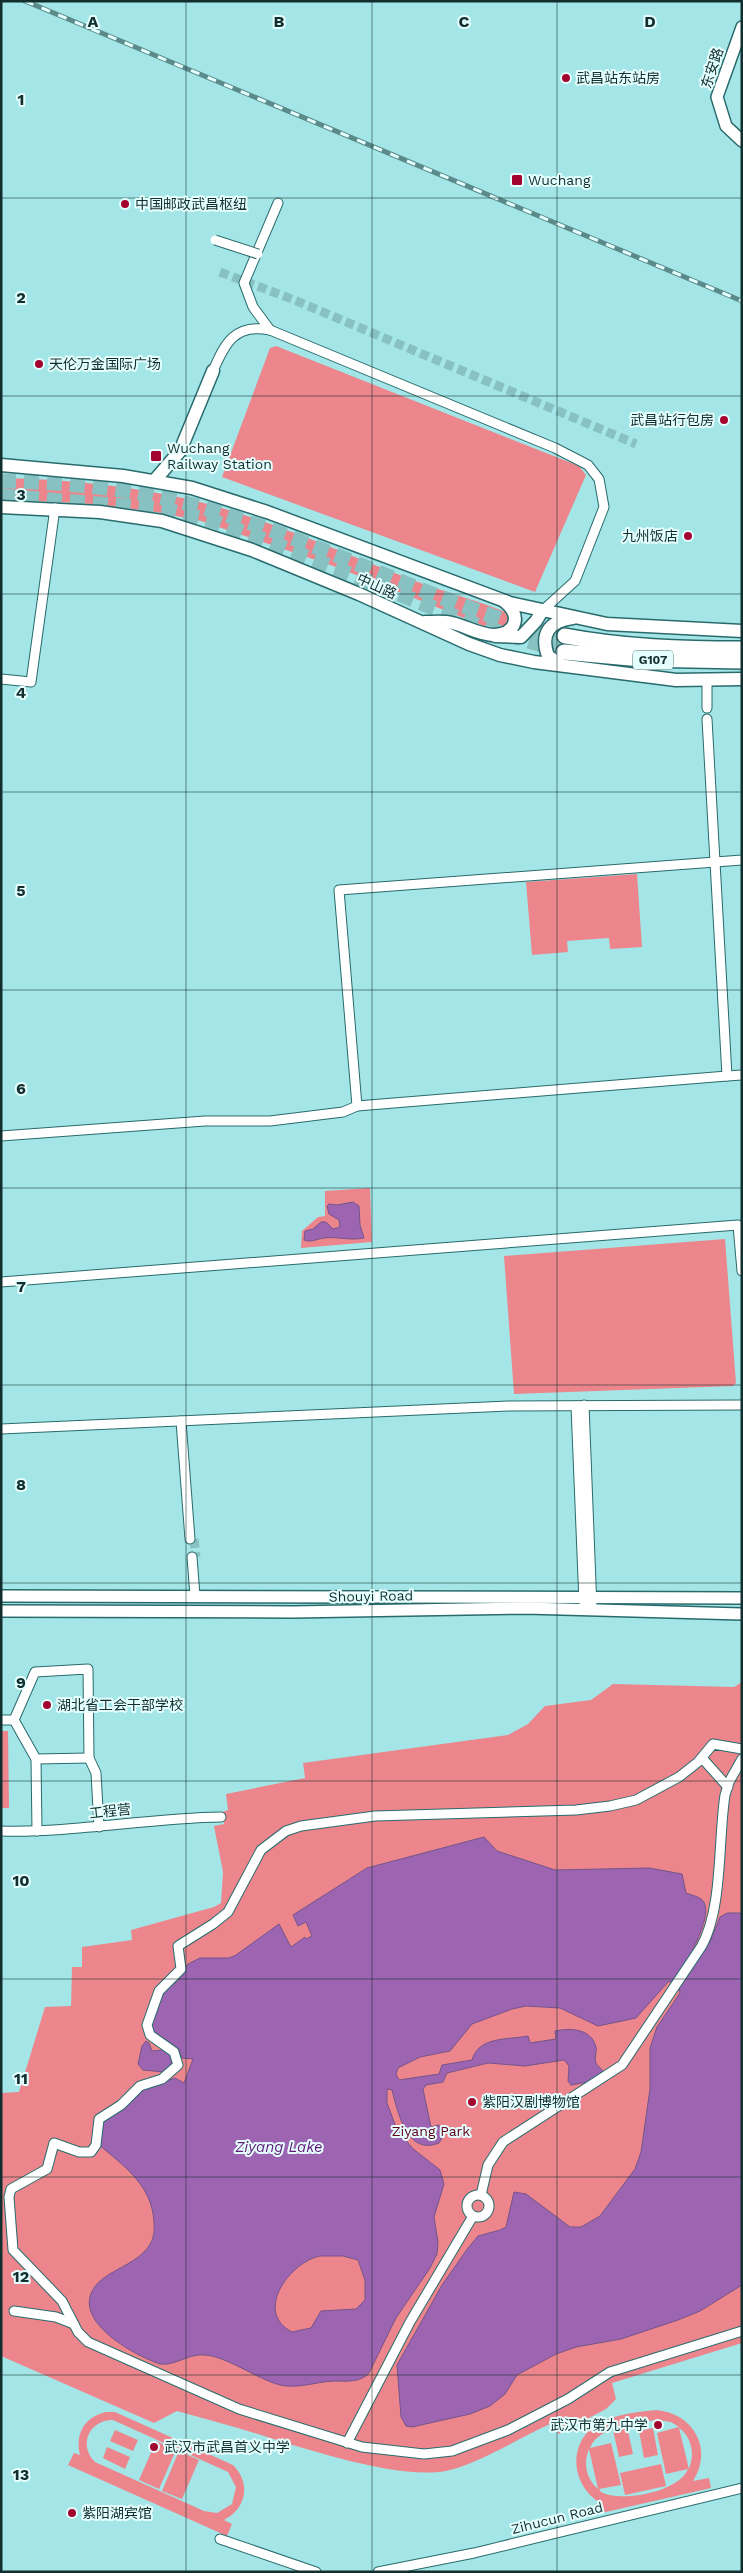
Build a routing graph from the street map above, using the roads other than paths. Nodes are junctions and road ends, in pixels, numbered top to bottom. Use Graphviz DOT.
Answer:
graph roads {
  1 [pos="742,27"];
  2 [pos="742,141"];
  3 [pos="278,203"];
  4 [pos="215,240"];
  5 [pos="258,254"];
  6 [pos="270,330"];
  7 [pos="213,371"];
  8 [pos="1,465"];
  9 [pos="155,480"];
  10 [pos="1,507"];
  11 [pos="55,508"];
  12 [pos="503,601"];
  13 [pos="542,611"];
  14 [pos="578,618"];
  15 [pos="420,622"];
  16 [pos="742,631"];
  17 [pos="485,634"];
  18 [pos="742,650"];
  19 [pos="565,651"];
  20 [pos="742,661"];
  21 [pos="1,679"];
  22 [pos="706,679"];
  23 [pos="742,679"];
  24 [pos="707,708"];
  25 [pos="707,720"];
  26 [pos="742,860"];
  27 [pos="716,862"];
  28 [pos="742,1075"];
  29 [pos="727,1076"];
  30 [pos="357,1106"];
  31 [pos="1,1136"];
  32 [pos="742,1271"];
  33 [pos="1,1282"];
  34 [pos="742,1405"];
  35 [pos="580,1406"];
  36 [pos="183,1421"];
  37 [pos="1,1429"];
  38 [pos="192,1539"];
  39 [pos="194,1557"];
  40 [pos="1,1596"];
  41 [pos="197,1596"];
  42 [pos="587,1596"];
  43 [pos="742,1598"];
  44 [pos="588,1609"];
  45 [pos="1,1611"];
  46 [pos="742,1614"];
  47 [pos="1,1720"];
  48 [pos="14,1720"];
  49 [pos="742,1749"];
  50 [pos="89,1758"];
  51 [pos="702,1758"];
  52 [pos="36,1759"];
  53 [pos="742,1759"];
  54 [pos="728,1786"];
  55 [pos="221,1817"];
  56 [pos="99,1827"];
  57 [pos="1,1831"];
  58 [pos="37,1832"];
  59 [pos="481,2195"];
  60 [pos="473,2216"];
  61 [pos="14,2311"];
  62 [pos="74,2324"];
  63 [pos="742,2331"];
  64 [pos="347,2443"];
  65 [pos="742,2488"];
  66 [pos="220,2539"];
  67 [pos="316,2572"];
  68 [pos="378,2572"];
  1 -- 2 [label="main road, 东安路"];
  3 -- 5 [label="street"];
  4 -- 5 [label="street, bridge"];
  5 -- 6 [label="street"];
  6 -- 7 [label="street"];
  6 -- 13 [label="street"];
  7 -- 9 [label="main road"];
  8 -- 9 [label="main road"];
  9 -- 12 [label="main road"];
  10 -- 11 [label="main road, 中山路"];
  11 -- 15 [label="main road, 中山路"];
  11 -- 21 [label="street"];
  12 -- 13 [label="main road"];
  12 -- 17 [label="main road"];
  13 -- 14 [label="main road"];
  13 -- 17 [label="main road"];
  14 -- 16 [label="main road"];
  14 -- 19 [label="main road"];
  15 -- 17 [label="main road"];
  15 -- 19 [label="main road, 中山路"];
  18 -- 19 [label="highway, G107"];
  19 -- 20 [label="highway, G107"];
  19 -- 22 [label="main road, 中山路"];
  22 -- 23 [label="main road, 中山路"];
  22 -- 24 [label="street"];
  25 -- 27 [label="street"];
  26 -- 27 [label="street"];
  27 -- 29 [label="street"];
  27 -- 30 [label="street"];
  28 -- 29 [label="street"];
  29 -- 30 [label="street"];
  30 -- 31 [label="street"];
  32 -- 33 [label="street"];
  34 -- 35 [label="street"];
  35 -- 36 [label="street"];
  35 -- 42 [label="street"];
  36 -- 37 [label="street"];
  36 -- 38 [label="street"];
  39 -- 41 [label="street"];
  40 -- 41 [label="main road, Shouyi Road"];
  41 -- 42 [label="main road, Shouyi Road"];
  42 -- 43 [label="main road, Shouyi Road"];
  42 -- 44 [label="street"];
  44 -- 45 [label="main road, Shouyi Road"];
  44 -- 46 [label="main road, Shouyi Road"];
  47 -- 48 [label="street"];
  48 -- 50 [label="street"];
  48 -- 52 [label="street"];
  49 -- 51 [label="street"];
  50 -- 52 [label="street"];
  50 -- 56 [label="street"];
  51 -- 54 [label="street"];
  51 -- 62 [label="street"];
  52 -- 58 [label="street"];
  53 -- 54 [label="street"];
  54 -- 59 [label="street"];
  55 -- 56 [label="street, 工程营"];
  56 -- 58 [label="street, 工程营"];
  57 -- 58 [label="street, 工程营"];
  59 -- 60 [label="street"];
  59 -- 60 [label="street"];
  60 -- 64 [label="street"];
  61 -- 62 [label="street"];
  62 -- 64 [label="street"];
  63 -- 64 [label="street"];
  65 -- 68 [label="street, Zihucun Road"];
  66 -- 67 [label="street"];
}
